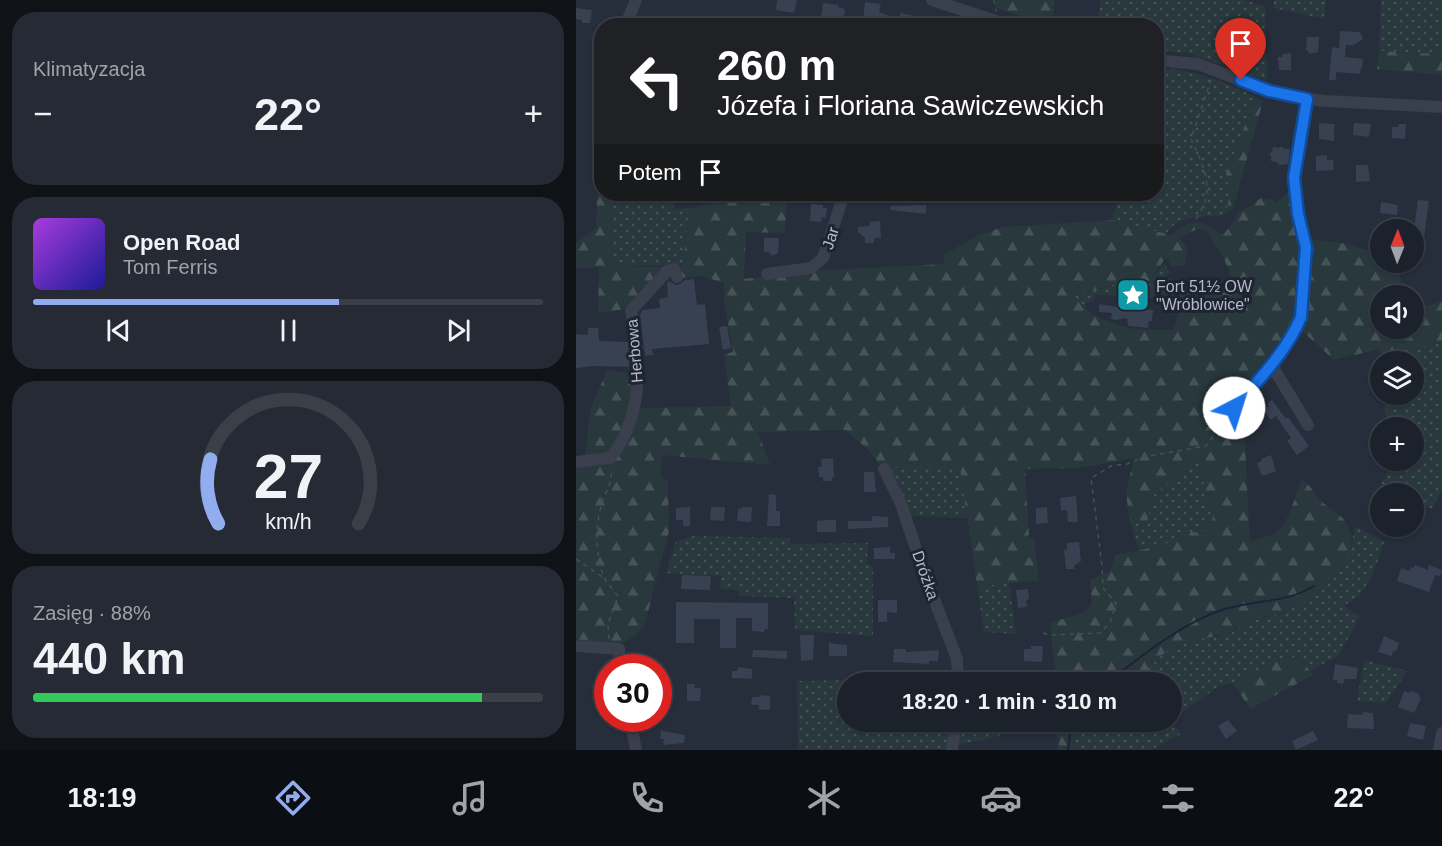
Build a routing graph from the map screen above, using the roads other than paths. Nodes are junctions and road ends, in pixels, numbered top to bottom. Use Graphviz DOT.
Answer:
graph roads {
  1 [pos="636,0"];
  2 [pos="932,0"];
  3 [pos="628,18"];
  4 [pos="974,18"];
  5 [pos="1164,61"];
  6 [pos="1307,99"];
  7 [pos="1442,107"];
  8 [pos="842,201"];
  9 [pos="767,274"];
  10 [pos="677,277"];
  11 [pos="1271,364"];
  12 [pos="1234,408"];
  13 [pos="1308,425"];
  14 [pos="576,462"];
  15 [pos="884,469"];
  16 [pos="576,646"];
  17 [pos="616,654"];
  18 [pos="958,672"];
  19 [pos="633,732"];
  20 [pos="955,732"];
  21 [pos="1442,733"];
  22 [pos="636,750"];
  23 [pos="952,750"];
  24 [pos="1438,750"];
  1 -- 3 [label="street"];
  2 -- 4 [label="street"];
  5 -- 6 [label="street"];
  6 -- 7 [label="street"];
  6 -- 11 [label="street"];
  8 -- 9 [label="street, Jar"];
  10 -- 14 [label="street, Herbowa"];
  11 -- 12 [label="street"];
  11 -- 13 [label="street"];
  15 -- 18 [label="street, Dróżka"];
  16 -- 17 [label="street"];
  19 -- 22 [label="street"];
  20 -- 23 [label="street"];
  21 -- 24 [label="street"];
}
